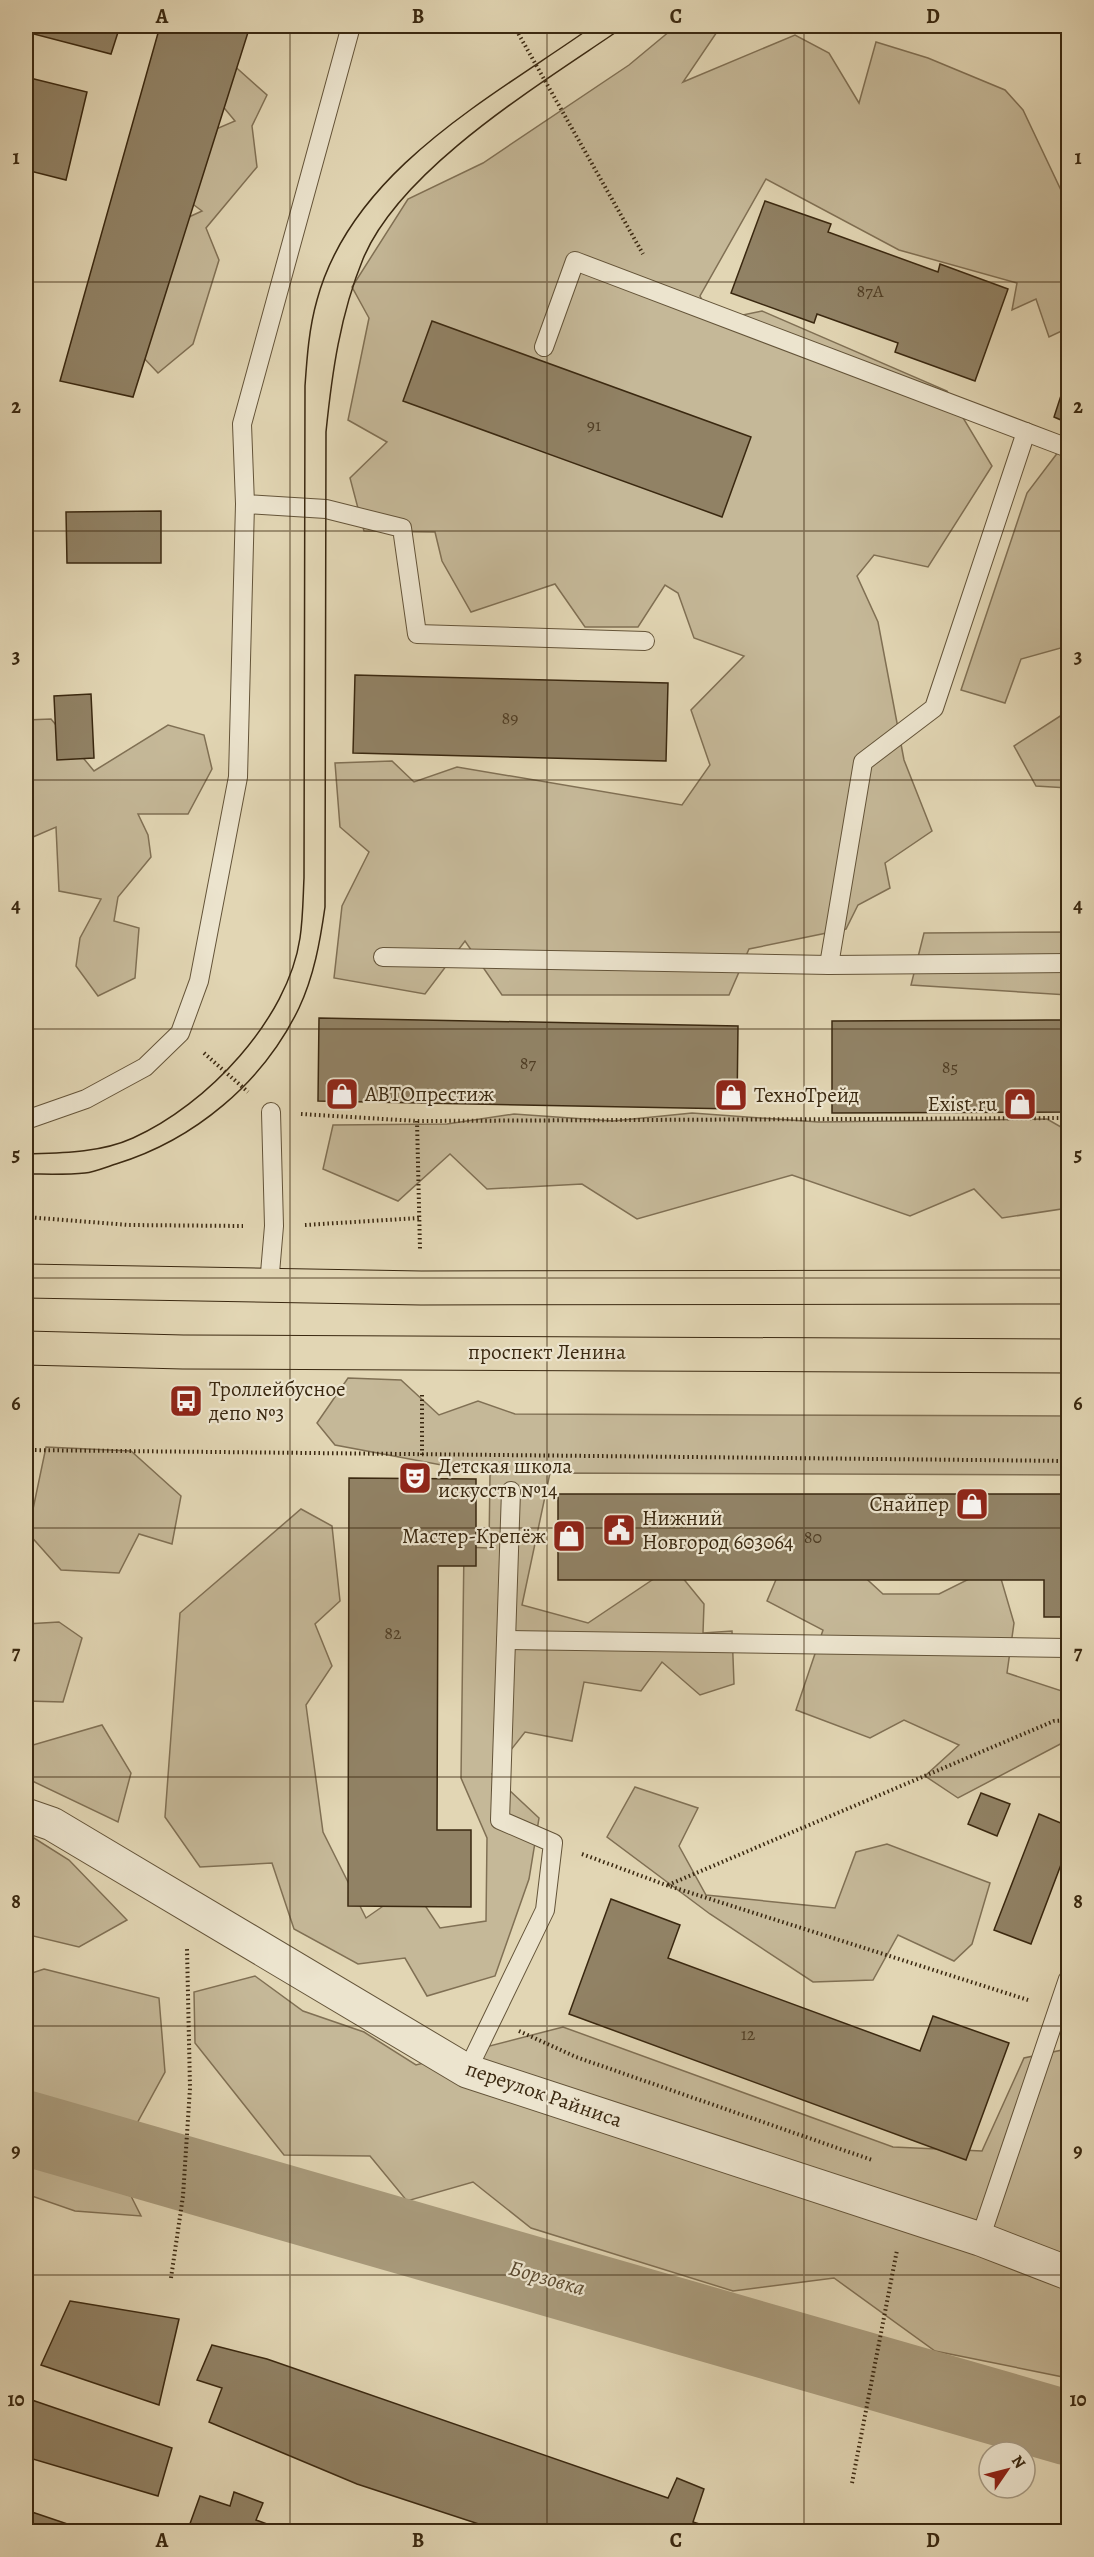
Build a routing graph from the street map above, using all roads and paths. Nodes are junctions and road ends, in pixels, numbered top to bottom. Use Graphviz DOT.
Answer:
graph roads {
  1 [pos="351,26"];
  2 [pos="514,26"];
  3 [pos="667,296"];
  4 [pos="544,347"];
  5 [pos="1026,432"];
  6 [pos="1068,448"];
  7 [pos="245,504"];
  8 [pos="645,641"];
  9 [pos="383,957"];
  10 [pos="1068,963"];
  11 [pos="829,964"];
  12 [pos="180,1033"];
  13 [pos="271,1112"];
  14 [pos="1068,1118"];
  15 [pos="26,1120"];
  16 [pos="26,1217"];
  17 [pos="419,1218"];
  18 [pos="274,1227"];
  19 [pos="26,1281"];
  20 [pos="269,1285"];
  21 [pos="1068,1287"];
  22 [pos="26,1348"];
  23 [pos="1068,1356"];
  24 [pos="26,1450"];
  25 [pos="1068,1461"];
  26 [pos="511,1491"];
  27 [pos="506,1640"];
  28 [pos="1068,1648"];
  29 [pos="1068,1720"];
  30 [pos="26,1815"];
  31 [pos="553,1843"];
  32 [pos="666,1886"];
  33 [pos="186,1904"];
  34 [pos="1068,1979"];
  35 [pos="1058,2009"];
  36 [pos="492,2019"];
  37 [pos="467,2070"];
  38 [pos="880,2163"];
  39 [pos="980,2239"];
  40 [pos="1068,2273"];
  41 [pos="171,2278"];
  42 [pos="888,2291"];
  43 [pos="852,2483"];
  1 -- 7 [label="lane"];
  2 -- 3 [label="path"];
  3 -- 4 [label="lane"];
  3 -- 5 [label="lane"];
  5 -- 6 [label="lane"];
  5 -- 11 [label="lane"];
  7 -- 8 [label="lane"];
  7 -- 12 [label="lane"];
  9 -- 11 [label="lane"];
  10 -- 11 [label="lane"];
  12 -- 13 [label="path"];
  12 -- 15 [label="lane"];
  13 -- 14 [label="path"];
  13 -- 18 [label="lane"];
  16 -- 18 [label="path"];
  17 -- 18 [label="path"];
  18 -- 20 [label="lane"];
  19 -- 20 [label="main road"];
  20 -- 21 [label="main road"];
  22 -- 23 [label="main road, проспект Ленина"];
  24 -- 25 [label="path"];
  26 -- 27 [label="lane"];
  27 -- 28 [label="lane"];
  27 -- 31 [label="lane"];
  29 -- 32 [label="path"];
  30 -- 33 [label="street, переулок Райниса"];
  31 -- 32 [label="path"];
  31 -- 36 [label="lane"];
  32 -- 35 [label="path"];
  33 -- 37 [label="street, переулок Райниса"];
  33 -- 41 [label="path"];
  34 -- 35 [label="lane"];
  35 -- 39 [label="lane"];
  36 -- 37 [label="lane"];
  36 -- 38 [label="path"];
  37 -- 39 [label="street, переулок Райниса"];
  39 -- 40 [label="street, переулок Райниса"];
  42 -- 43 [label="path"];
}
